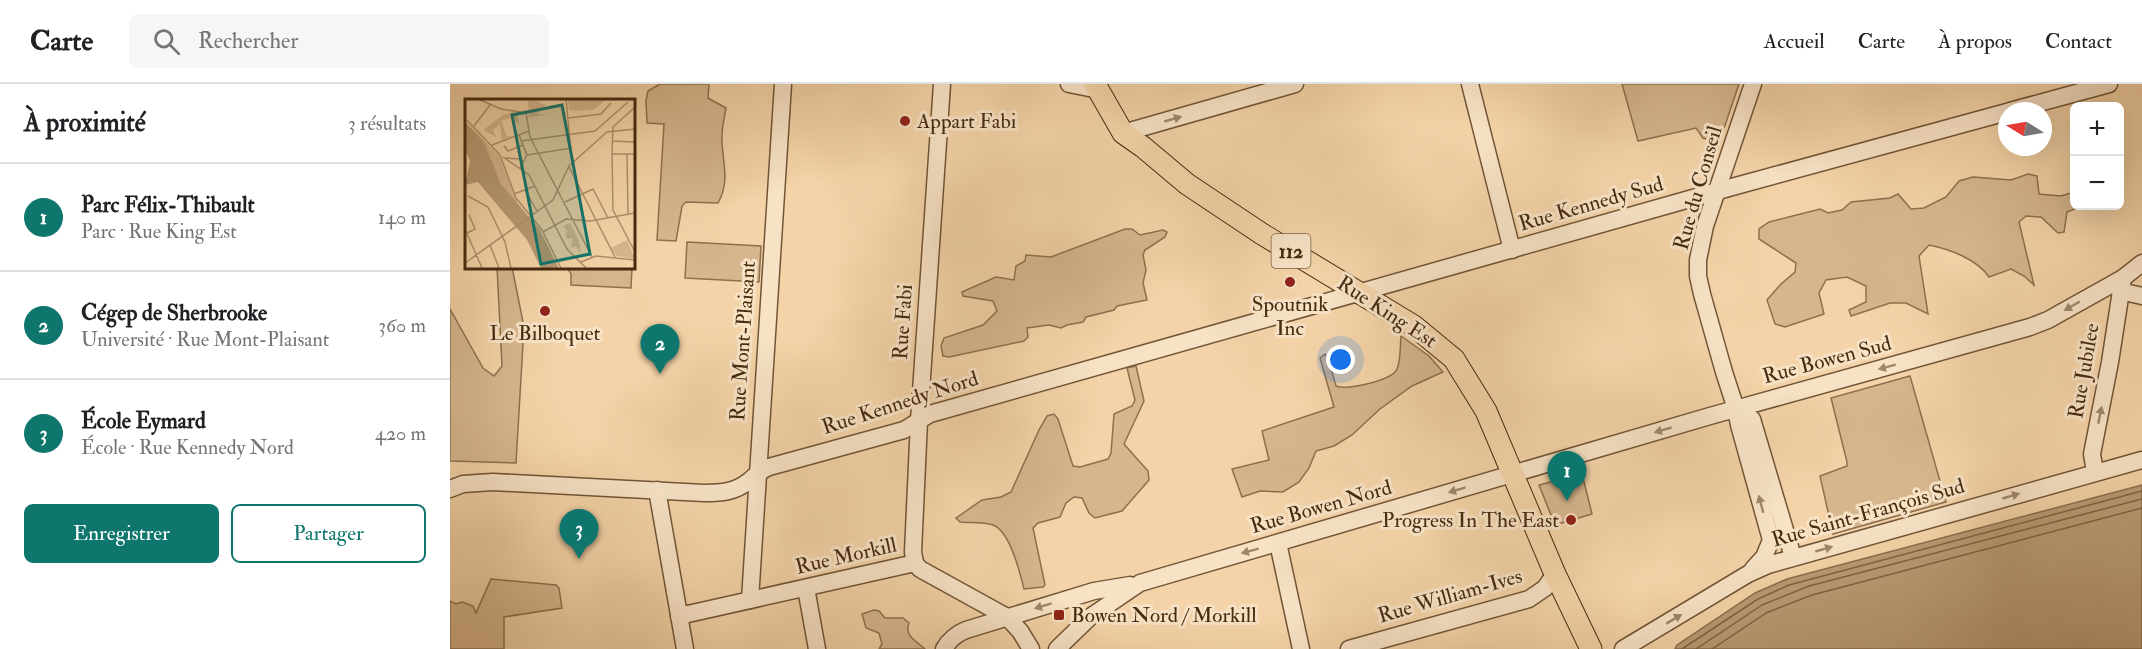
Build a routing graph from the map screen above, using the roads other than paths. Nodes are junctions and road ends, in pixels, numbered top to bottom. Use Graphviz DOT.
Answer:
graph roads {
  1 [pos="783,84"];
  2 [pos="942,84"];
  3 [pos="1070,84"];
  4 [pos="1295,84"];
  5 [pos="1470,84"];
  6 [pos="1753,84"];
  7 [pos="2109,84"];
  8 [pos="1102,86"];
  9 [pos="2042,102"];
  10 [pos="1998,114"];
  11 [pos="1134,137"];
  12 [pos="1718,192"];
  13 [pos="1512,250"];
  14 [pos="2142,264"];
  15 [pos="2121,285"];
  16 [pos="1360,292"];
  17 [pos="2142,296"];
  18 [pos="1724,372"];
  19 [pos="1737,409"];
  20 [pos="1710,416"];
  21 [pos="919,421"];
  22 [pos="2142,460"];
  23 [pos="2095,472"];
  24 [pos="758,473"];
  25 [pos="1513,473"];
  26 [pos="450,489"];
  27 [pos="657,490"];
  28 [pos="1278,543"];
  29 [pos="1793,557"];
  30 [pos="915,563"];
  31 [pos="1555,573"];
  32 [pos="1748,574"];
  33 [pos="1140,583"];
  34 [pos="806,588"];
  35 [pos="750,600"];
  36 [pos="679,616"];
  37 [pos="1007,617"];
  38 [pos="685,649"];
  39 [pos="816,649"];
  40 [pos="945,649"];
  41 [pos="1031,649"];
  42 [pos="1057,649"];
  43 [pos="1301,649"];
  44 [pos="1349,649"];
  45 [pos="1591,649"];
  46 [pos="1623,649"];
  1 -- 24 [label="street, Rue Mont-Plaisant"];
  2 -- 21 [label="street, Rue Fabi"];
  3 -- 8 [label="street"];
  11 -- 4 [label="street, one-way"];
  5 -- 13 [label="street"];
  6 -- 12 [label="street, Rue du Conseil"];
  7 -- 9 [label="street, Rue Kennedy Sud"];
  8 -- 11 [label="main road, Rue King Est / 112"];
  10 -- 12 [label="street, Rue Kennedy Sud"];
  11 -- 16 [label="main road, Rue King Est / 112"];
  12 -- 13 [label="street, Rue Kennedy Sud"];
  12 -- 18 [label="street, Rue du Conseil"];
  13 -- 16 [label="street, Rue Kennedy Sud"];
  14 -- 15 [label="street, Rue Bowen Sud"];
  15 -- 17 [label="street"];
  15 -- 19 [label="street, Rue Bowen Sud, one-way"];
  23 -- 15 [label="street, Rue Jubilee, one-way"];
  16 -- 21 [label="street, Rue Kennedy Nord"];
  16 -- 25 [label="main road, Rue King Est / 112"];
  18 -- 19 [label="street, Rue du Conseil"];
  18 -- 20 [label="street"];
  19 -- 20 [label="street, Rue Bowen Sud"];
  19 -- 29 [label="street, Rue du Conseil"];
  32 -- 19 [label="street, Rue du Conseil, one-way"];
  20 -- 25 [label="street, Rue Bowen Sud, one-way"];
  21 -- 24 [label="street, Rue Kennedy Nord"];
  21 -- 30 [label="street, Rue Fabi"];
  22 -- 23 [label="street, Rue Saint-François Sud"];
  29 -- 23 [label="street, Rue Saint-François Sud, one-way"];
  24 -- 27 [label="street, Rue Kennedy Nord"];
  24 -- 35 [label="street, Rue Mont-Plaisant"];
  25 -- 28 [label="street, Rue Bowen Nord, one-way"];
  25 -- 31 [label="main road, Rue King Est / 112"];
  26 -- 27 [label="street, Rue Kennedy Nord"];
  27 -- 36 [label="street"];
  28 -- 33 [label="street, Rue Bowen Nord, one-way"];
  28 -- 43 [label="street"];
  29 -- 32 [label="street, Rue Saint-François Sud"];
  30 -- 34 [label="street, Rue Morkill"];
  30 -- 37 [label="street, Rue Morkill"];
  31 -- 44 [label="street, Rue William-Ives"];
  31 -- 45 [label="main road, Rue King Est / 112"];
  46 -- 32 [label="street, Rue Saint-François Sud, one-way"];
  33 -- 37 [label="street, Rue Bowen Nord, one-way"];
  33 -- 42 [label="street, Rue Bowen Nord"];
  34 -- 35 [label="street, Rue Morkill"];
  34 -- 39 [label="street"];
  35 -- 36 [label="street, Rue Morkill"];
  36 -- 38 [label="street"];
  37 -- 40 [label="street, Rue Bowen Nord"];
  37 -- 41 [label="street, Rue Morkill"];
}
